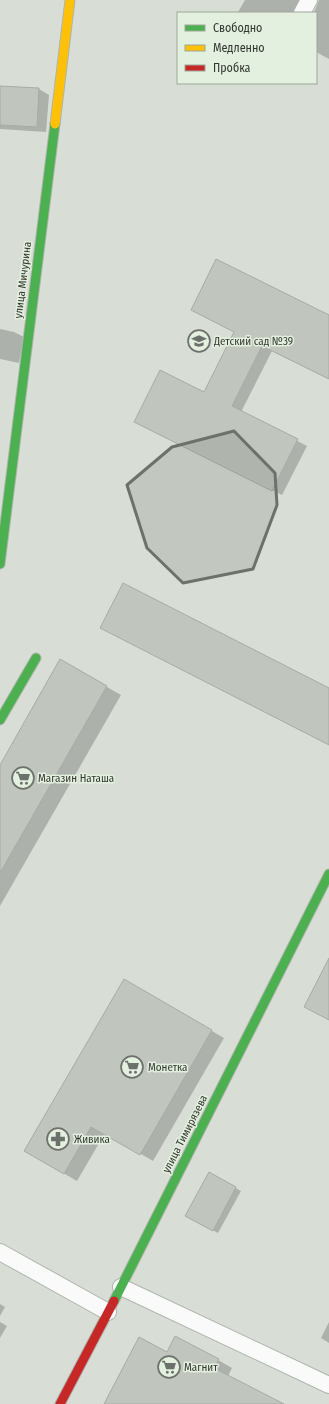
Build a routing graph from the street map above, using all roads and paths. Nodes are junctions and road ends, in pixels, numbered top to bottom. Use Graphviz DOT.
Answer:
graph roads {
  1 [pos="70,0"];
  2 [pos="309,0"];
  3 [pos="303,12"];
  4 [pos="0,564"];
  5 [pos="36,658"];
  6 [pos="0,720"];
  7 [pos="329,874"];
  8 [pos="0,1252"];
  9 [pos="121,1287"];
  10 [pos="108,1312"];
  11 [pos="329,1385"];
  12 [pos="60,1404"];
  1 -- 4 [label="street, улица Мичурина"];
  2 -- 3 [label="lane"];
  5 -- 6 [label="street"];
  7 -- 9 [label="street, улица Тимирязева"];
  8 -- 10 [label="lane"];
  9 -- 10 [label="street, улица Тимирязева"];
  9 -- 11 [label="lane"];
  10 -- 12 [label="street, улица Тимирязева"];
}
